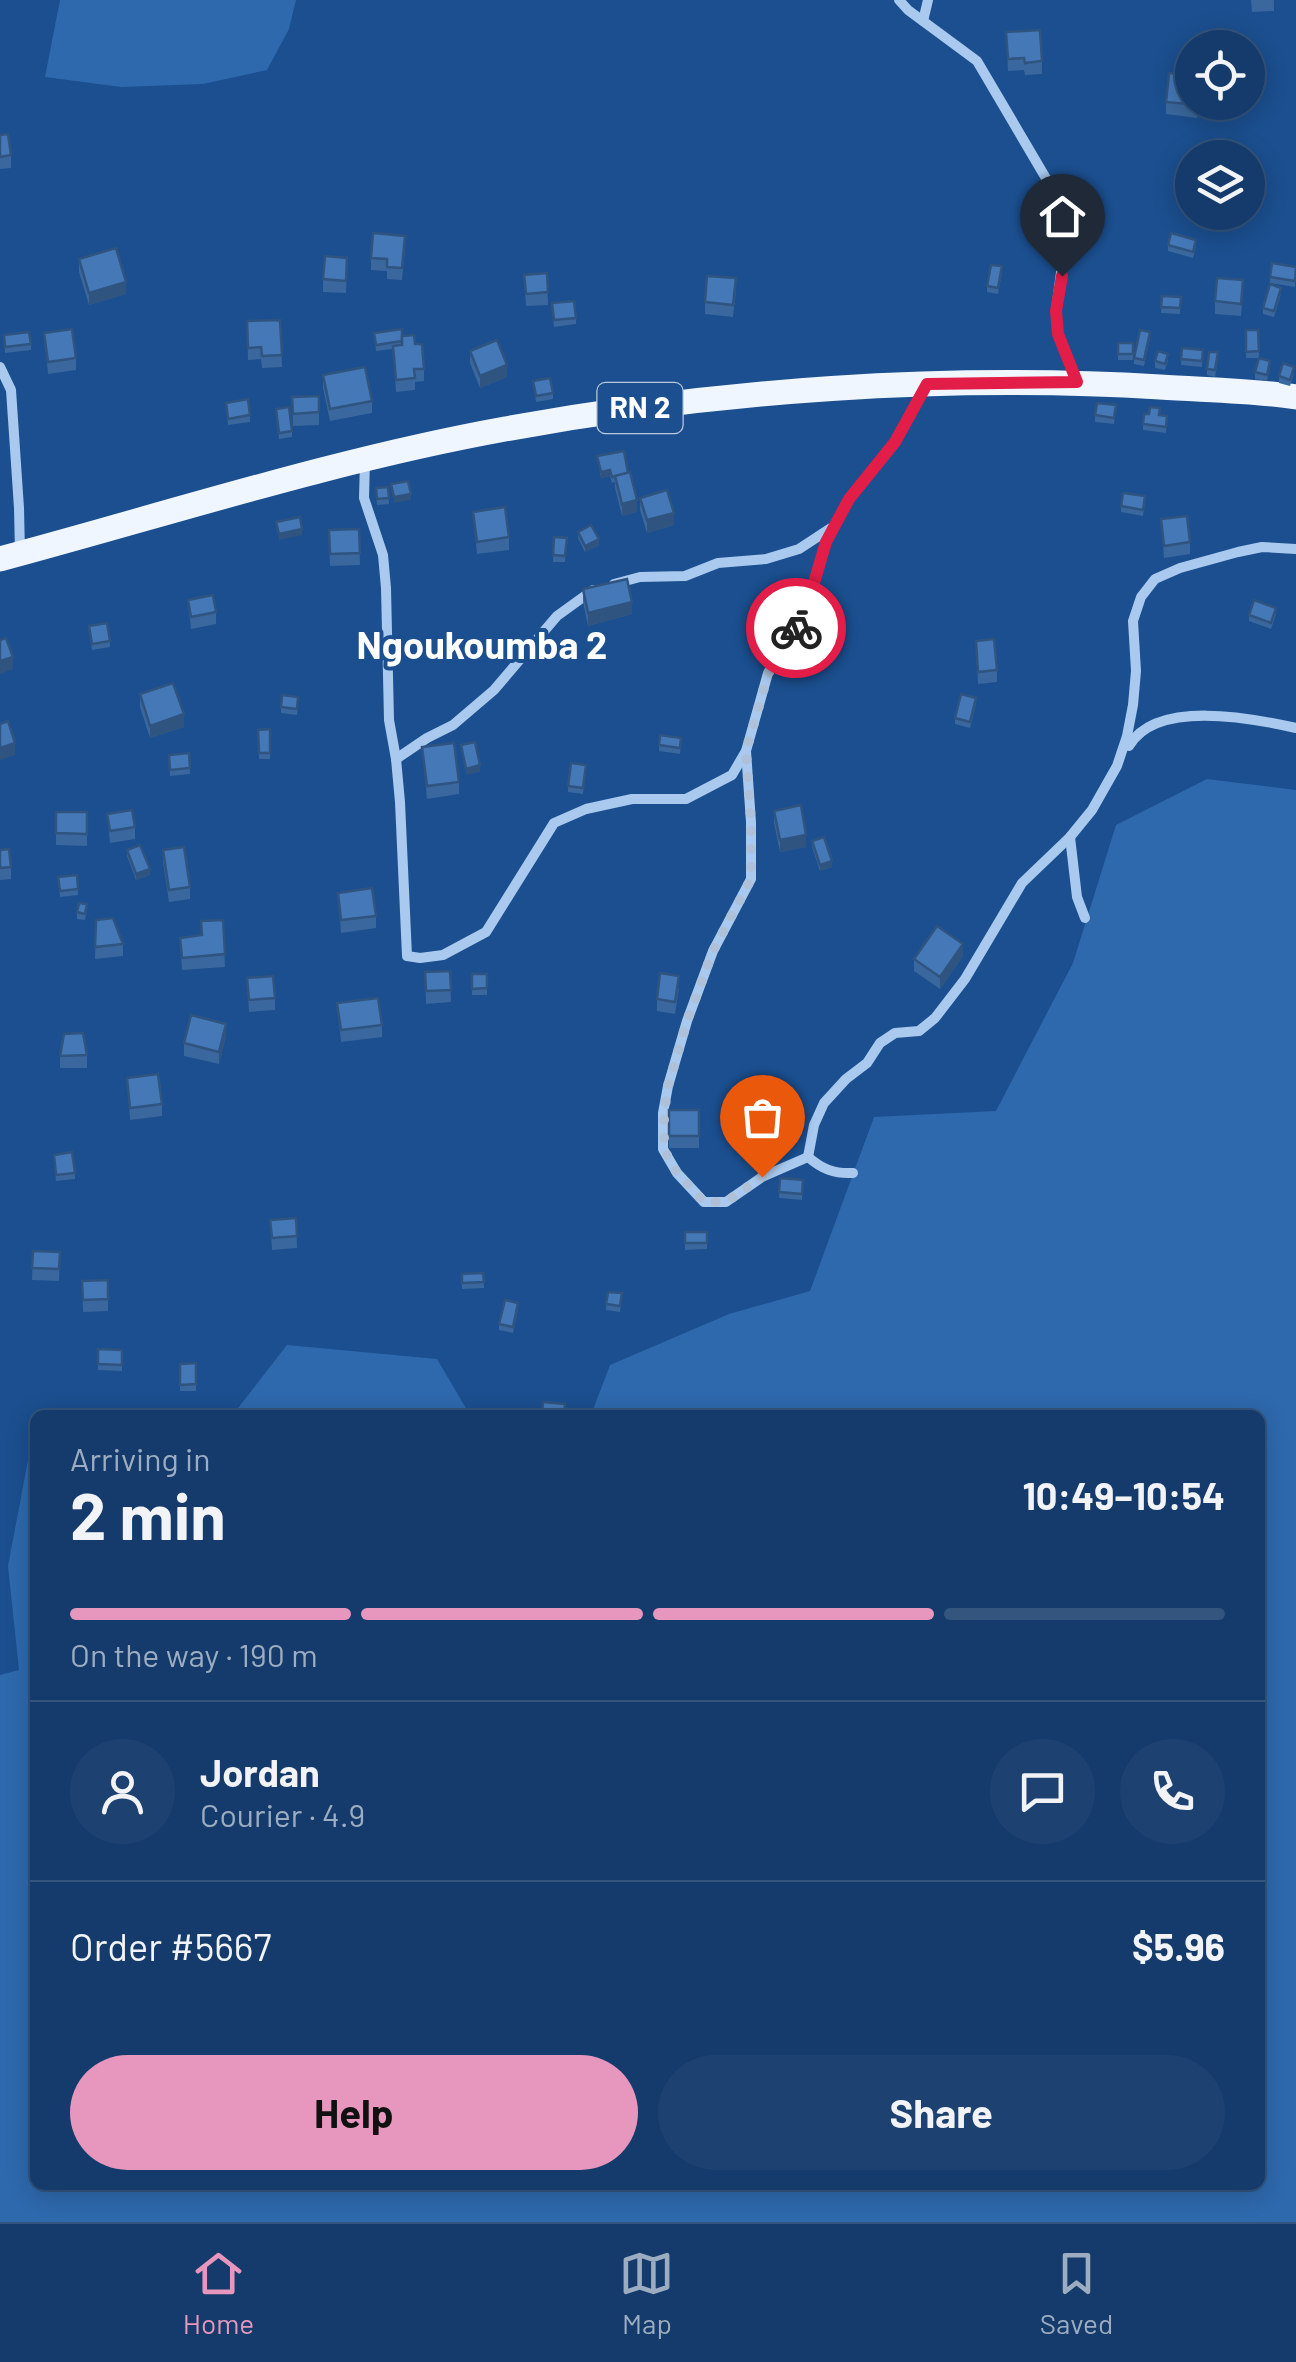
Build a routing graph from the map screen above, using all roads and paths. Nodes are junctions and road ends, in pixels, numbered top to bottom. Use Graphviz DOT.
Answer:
graph roads {
  1 [pos="899,0"];
  2 [pos="928,0"];
  3 [pos="923,21"];
  4 [pos="0,367"];
  5 [pos="1077,382"];
  6 [pos="927,384"];
  7 [pos="1296,396"];
  8 [pos="365,460"];
  9 [pos="836,525"];
  10 [pos="1296,549"];
  11 [pos="10,556"];
  12 [pos="1296,728"];
  13 [pos="746,751"];
  14 [pos="396,759"];
  15 [pos="1117,766"];
  16 [pos="1070,837"];
  17 [pos="1085,918"];
  18 [pos="808,1157"];
  19 [pos="853,1173"];
  1 -- 3 [label="street"];
  2 -- 3 [label="street"];
  3 -- 5 [label="street"];
  4 -- 11 [label="street"];
  5 -- 6 [label="main road, RN 2"];
  5 -- 7 [label="main road, RN 2"];
  6 -- 8 [label="main road, RN 2"];
  6 -- 9 [label="street"];
  8 -- 11 [label="main road, RN 2"];
  8 -- 14 [label="street"];
  9 -- 13 [label="street"];
  9 -- 14 [label="street"];
  10 -- 15 [label="street"];
  12 -- 15 [label="street"];
  13 -- 14 [label="street"];
  13 -- 18 [label="street"];
  15 -- 16 [label="street"];
  16 -- 17 [label="street"];
  16 -- 18 [label="street"];
  18 -- 19 [label="street"];
}
